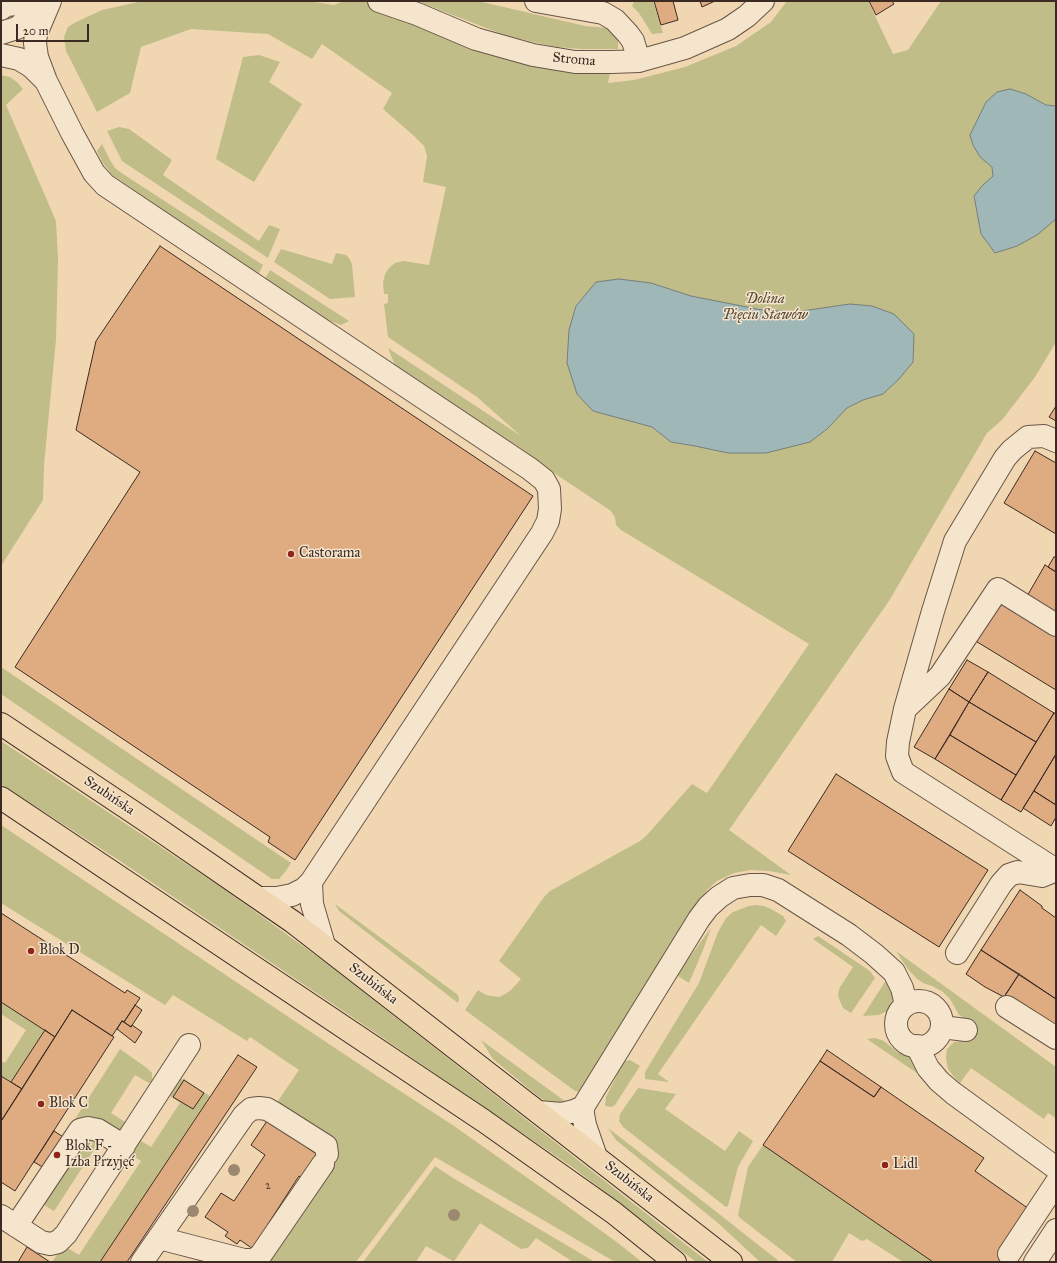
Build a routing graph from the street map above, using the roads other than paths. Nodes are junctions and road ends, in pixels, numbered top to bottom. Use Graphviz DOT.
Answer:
graph roads {
  1 [pos="50,1"];
  2 [pos="379,1"];
  3 [pos="536,1"];
  4 [pos="763,1"];
  5 [pos="1,9"];
  6 [pos="1,33"];
  7 [pos="1,54"];
  8 [pos="639,61"];
  9 [pos="46,81"];
  10 [pos="1056,441"];
  11 [pos="1056,625"];
  12 [pos="905,709"];
  13 [pos="1,724"];
  14 [pos="1,798"];
  15 [pos="1056,870"];
  16 [pos="311,882"];
  17 [pos="260,898"];
  18 [pos="324,946"];
  19 [pos="957,952"];
  20 [pos="906,1004"];
  21 [pos="1007,1007"];
  22 [pos="966,1030"];
  23 [pos="939,1032"];
  24 [pos="1056,1038"];
  25 [pos="189,1045"];
  26 [pos="917,1046"];
  27 [pos="953,1093"];
  28 [pos="583,1107"];
  29 [pos="538,1112"];
  30 [pos="124,1146"];
  31 [pos="596,1157"];
  32 [pos="1056,1168"];
  33 [pos="1056,1183"];
  34 [pos="9,1221"];
  35 [pos="1056,1230"];
  36 [pos="159,1238"];
  37 [pos="1009,1254"];
  38 [pos="142,1262"];
  39 [pos="676,1262"];
  40 [pos="731,1262"];
  41 [pos="1035,1262"];
  1 -- 5 [label="street"];
  1 -- 6 [label="street"];
  1 -- 9 [label="street"];
  2 -- 8 [label="street, Stroma"];
  3 -- 8 [label="street"];
  4 -- 8 [label="street, Stroma"];
  7 -- 9 [label="street"];
  9 -- 16 [label="street"];
  10 -- 12 [label="street"];
  11 -- 12 [label="street"];
  12 -- 15 [label="street"];
  13 -- 17 [label="main road, Szubińska"];
  14 -- 39 [label="main road"];
  15 -- 19 [label="street"];
  16 -- 17 [label="street"];
  16 -- 18 [label="street"];
  17 -- 18 [label="main road, Szubińska"];
  18 -- 29 [label="main road, Szubińska"];
  20 -- 23 [label="street"];
  20 -- 26 [label="street"];
  20 -- 28 [label="street"];
  21 -- 24 [label="street"];
  22 -- 23 [label="street"];
  23 -- 26 [label="street"];
  23 -- 27 [label="street"];
  25 -- 30 [label="street"];
  26 -- 27 [label="street"];
  27 -- 32 [label="street"];
  28 -- 29 [label="street"];
  28 -- 31 [label="street"];
  29 -- 31 [label="main road, Szubińska"];
  30 -- 34 [label="street"];
  30 -- 34 [label="street"];
  31 -- 40 [label="main road, Szubińska"];
  33 -- 37 [label="street"];
  35 -- 41 [label="street"];
  36 -- 36 [label="street"];
  36 -- 38 [label="street"];
}
